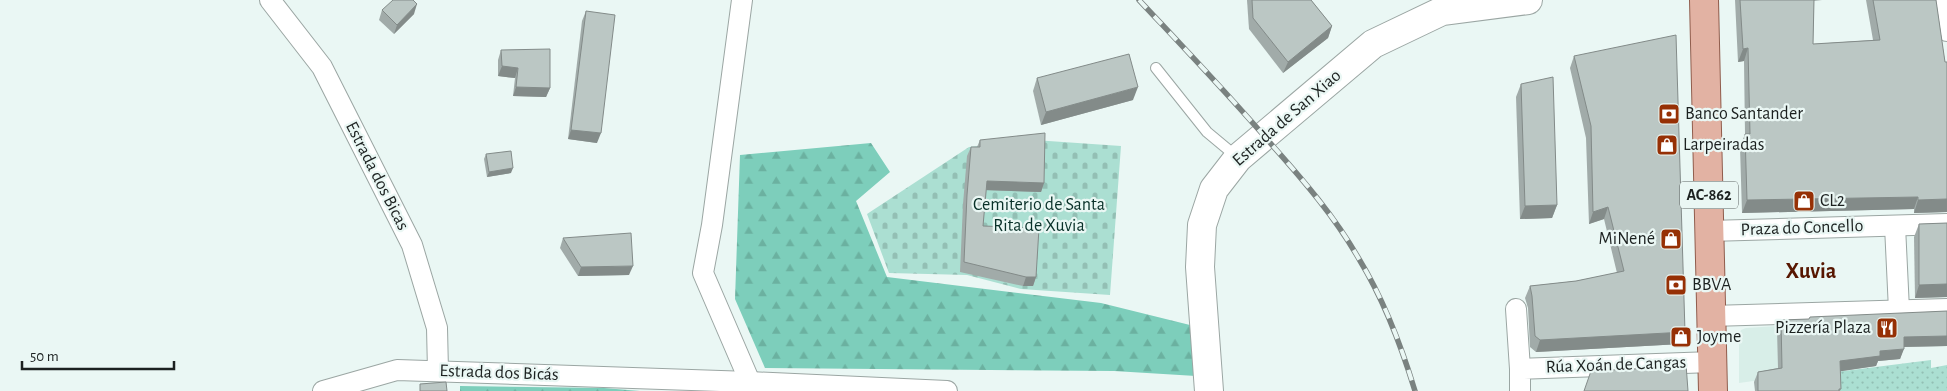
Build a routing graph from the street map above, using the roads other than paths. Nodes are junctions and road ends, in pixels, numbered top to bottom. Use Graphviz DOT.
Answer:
graph roads {
  1 [pos="270,0"];
  2 [pos="742,0"];
  3 [pos="1528,0"];
  4 [pos="1704,0"];
  5 [pos="1943,0"];
  6 [pos="1947,31"];
  7 [pos="1156,68"];
  8 [pos="1238,158"];
  9 [pos="1947,224"];
  10 [pos="1895,226"];
  11 [pos="1710,231"];
  12 [pos="1516,309"];
  13 [pos="1947,309"];
  14 [pos="1899,310"];
  15 [pos="1711,316"];
  16 [pos="1712,362"];
  17 [pos="1520,369"];
  18 [pos="438,372"];
  19 [pos="750,382"];
  20 [pos="323,391"];
  21 [pos="947,391"];
  22 [pos="1209,391"];
  23 [pos="1520,391"];
  24 [pos="1712,391"];
  1 -- 18 [label="street, Estrada dos Bicas"];
  2 -- 19 [label="street"];
  3 -- 8 [label="street, Estrada de San Xiao"];
  4 -- 11 [label="main road, AC-862"];
  5 -- 6 [label="street"];
  7 -- 8 [label="lane"];
  8 -- 22 [label="street, Estrada de San Xiao"];
  9 -- 10 [label="street, Praza do Concello"];
  10 -- 11 [label="street, Praza do Concello"];
  10 -- 14 [label="street"];
  11 -- 15 [label="main road, AC-862"];
  12 -- 17 [label="street"];
  13 -- 14 [label="street"];
  14 -- 15 [label="street"];
  15 -- 16 [label="main road, AC-862"];
  16 -- 17 [label="street, Rúa Xoán de Cangas"];
  16 -- 24 [label="main road, AC-862"];
  17 -- 23 [label="street"];
  18 -- 19 [label="street, Estrada dos Bicás"];
  18 -- 20 [label="street, Estrada dos Bicás"];
  19 -- 21 [label="street, Estrada dos Bicás"];
}
